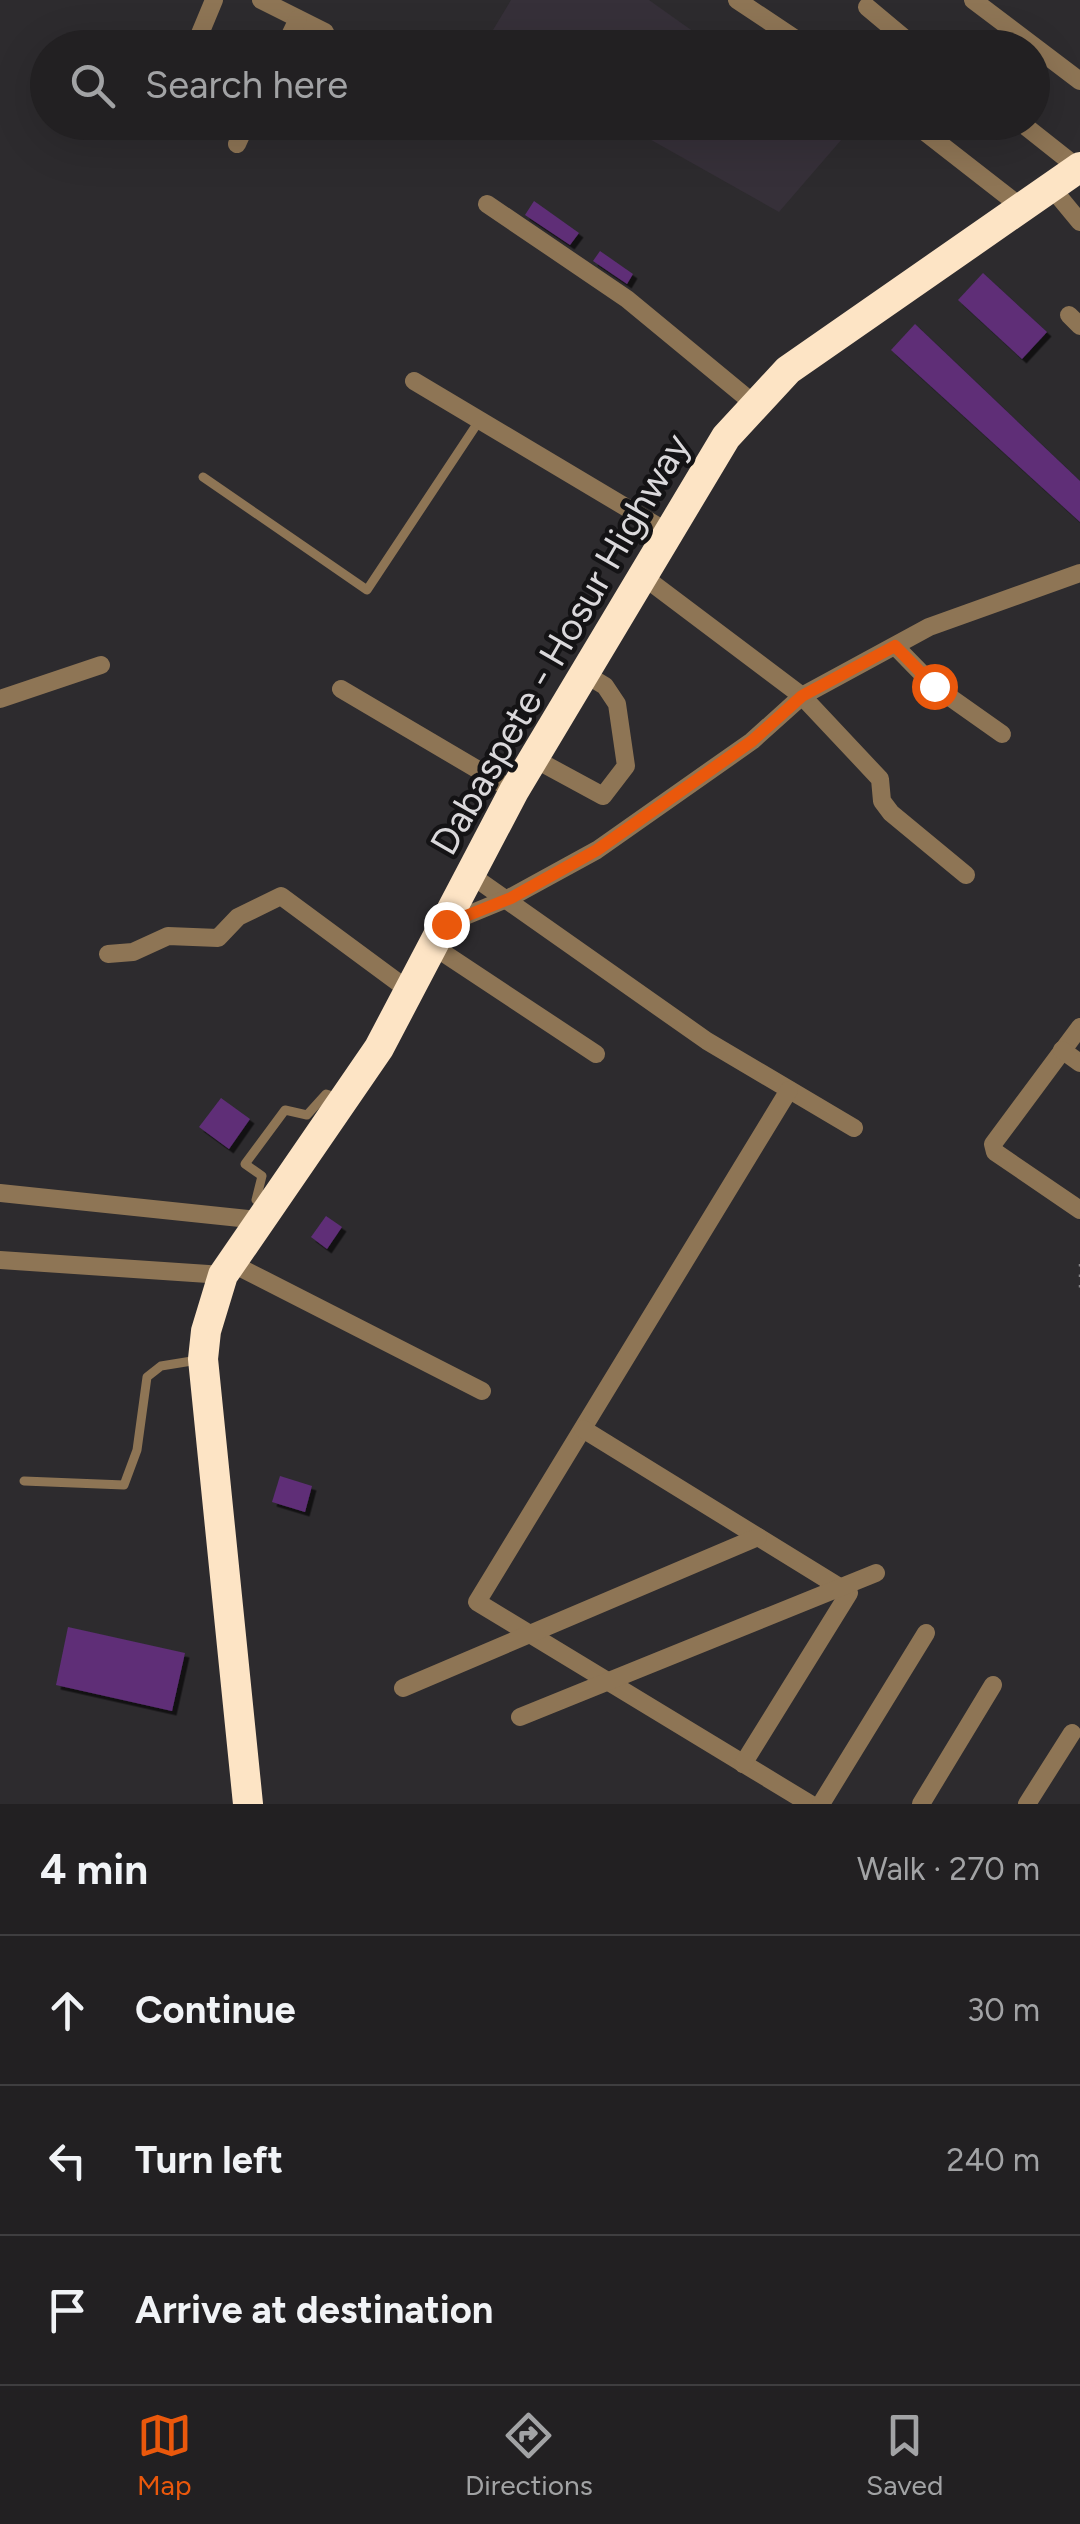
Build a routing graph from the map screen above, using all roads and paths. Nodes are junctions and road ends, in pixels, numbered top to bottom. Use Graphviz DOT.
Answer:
graph roads {
  1 [pos="214,0"];
  2 [pos="261,0"];
  3 [pos="738,0"];
  4 [pos="973,0"];
  5 [pos="867,7"];
  6 [pos="298,18"];
  7 [pos="202,30"];
  8 [pos="292,30"];
  9 [pos="320,30"];
  10 [pos="782,30"];
  11 [pos="883,30"];
  12 [pos="1013,30"];
  13 [pos="1050,58"];
  14 [pos="1080,81"];
  15 [pos="239,140"];
  16 [pos="935,140"];
  17 [pos="1044,140"];
  18 [pos="237,144"];
  19 [pos="1079,167"];
  20 [pos="1051,187"];
  21 [pos="487,204"];
  22 [pos="1021,207"];
  23 [pos="1080,222"];
  24 [pos="414,381"];
  25 [pos="753,403"];
  26 [pos="480,420"];
  27 [pos="203,477"];
  28 [pos="669,533"];
  29 [pos="1080,573"];
  30 [pos="644,576"];
  31 [pos="895,646"];
  32 [pos="102,665"];
  33 [pos="586,674"];
  34 [pos="341,689"];
  35 [pos="802,696"];
  36 [pos="0,698"];
  37 [pos="1002,734"];
  38 [pos="533,758"];
  39 [pos="514,790"];
  40 [pos="471,875"];
  41 [pos="966,875"];
  42 [pos="440,935"];
  43 [pos="108,954"];
  44 [pos="411,992"];
  45 [pos="1080,1027"];
  46 [pos="1062,1050"];
  47 [pos="596,1054"];
  48 [pos="1080,1064"];
  49 [pos="789,1090"];
  50 [pos="347,1100"];
  51 [pos="854,1128"];
  52 [pos="0,1193"];
  53 [pos="1080,1210"];
  54 [pos="263,1214"];
  55 [pos="0,1260"];
  56 [pos="1080,1264"];
  57 [pos="227,1269"];
  58 [pos="1080,1289"];
  59 [pos="204,1359"];
  60 [pos="482,1391"];
  61 [pos="583,1429"];
  62 [pos="24,1480"];
  63 [pos="758,1536"];
  64 [pos="876,1573"];
  65 [pos="840,1588"];
  66 [pos="926,1633"];
  67 [pos="530,1634"];
  68 [pos="608,1681"];
  69 [pos="993,1686"];
  70 [pos="404,1688"];
  71 [pos="520,1717"];
  72 [pos="1072,1733"];
  73 [pos="743,1764"];
  74 [pos="248,1804"];
  75 [pos="810,1804"];
  76 [pos="821,1804"];
  77 [pos="921,1804"];
  78 [pos="1027,1804"];
  1 -- 7 [label="street"];
  2 -- 6 [label="street"];
  3 -- 10 [label="street"];
  4 -- 12 [label="street"];
  5 -- 11 [label="street"];
  6 -- 8 [label="street"];
  6 -- 9 [label="street"];
  13 -- 14 [label="street"];
  15 -- 18 [label="street"];
  16 -- 22 [label="street"];
  17 -- 19 [label="street"];
  19 -- 20 [label="highway, Dabaspete - Hosur Highway"];
  20 -- 22 [label="highway, Dabaspete - Hosur Highway"];
  20 -- 23 [label="street"];
  21 -- 25 [label="street"];
  22 -- 25 [label="highway, Dabaspete - Hosur Highway"];
  24 -- 26 [label="street"];
  25 -- 28 [label="highway, Dabaspete - Hosur Highway"];
  26 -- 27 [label="lane"];
  26 -- 28 [label="street"];
  28 -- 30 [label="highway, Dabaspete - Hosur Highway"];
  29 -- 31 [label="street"];
  30 -- 33 [label="highway, Dabaspete - Hosur Highway"];
  30 -- 35 [label="street"];
  31 -- 35 [label="street"];
  31 -- 37 [label="street"];
  32 -- 36 [label="street"];
  33 -- 38 [label="highway, Dabaspete - Hosur Highway"];
  33 -- 38 [label="street"];
  34 -- 39 [label="street"];
  35 -- 41 [label="street"];
  35 -- 42 [label="street"];
  38 -- 39 [label="highway, Dabaspete - Hosur Highway"];
  39 -- 40 [label="highway, Dabaspete - Hosur Highway"];
  40 -- 42 [label="highway, Dabaspete - Hosur Highway"];
  40 -- 49 [label="street"];
  42 -- 44 [label="highway, Dabaspete - Hosur Highway"];
  42 -- 47 [label="street"];
  43 -- 44 [label="street"];
  44 -- 50 [label="highway, Dabaspete - Hosur Highway"];
  45 -- 46 [label="street"];
  46 -- 48 [label="street"];
  46 -- 53 [label="street"];
  49 -- 51 [label="street"];
  49 -- 61 [label="street"];
  50 -- 54 [label="highway, Dabaspete - Hosur Highway"];
  50 -- 54 [label="lane"];
  52 -- 54 [label="street"];
  54 -- 57 [label="highway, Dabaspete - Hosur Highway"];
  55 -- 57 [label="street"];
  56 -- 58 [label="path"];
  57 -- 59 [label="highway, Dabaspete - Hosur Highway"];
  57 -- 60 [label="street"];
  59 -- 62 [label="lane"];
  59 -- 74 [label="highway, Dabaspete - Hosur Highway"];
  61 -- 63 [label="street"];
  61 -- 67 [label="street"];
  63 -- 65 [label="street"];
  63 -- 67 [label="street"];
  64 -- 65 [label="street"];
  65 -- 68 [label="street"];
  65 -- 73 [label="street"];
  66 -- 76 [label="street"];
  67 -- 68 [label="street"];
  67 -- 70 [label="street"];
  68 -- 71 [label="street"];
  68 -- 73 [label="street"];
  69 -- 77 [label="street"];
  72 -- 78 [label="street"];
  73 -- 75 [label="street"];
}
